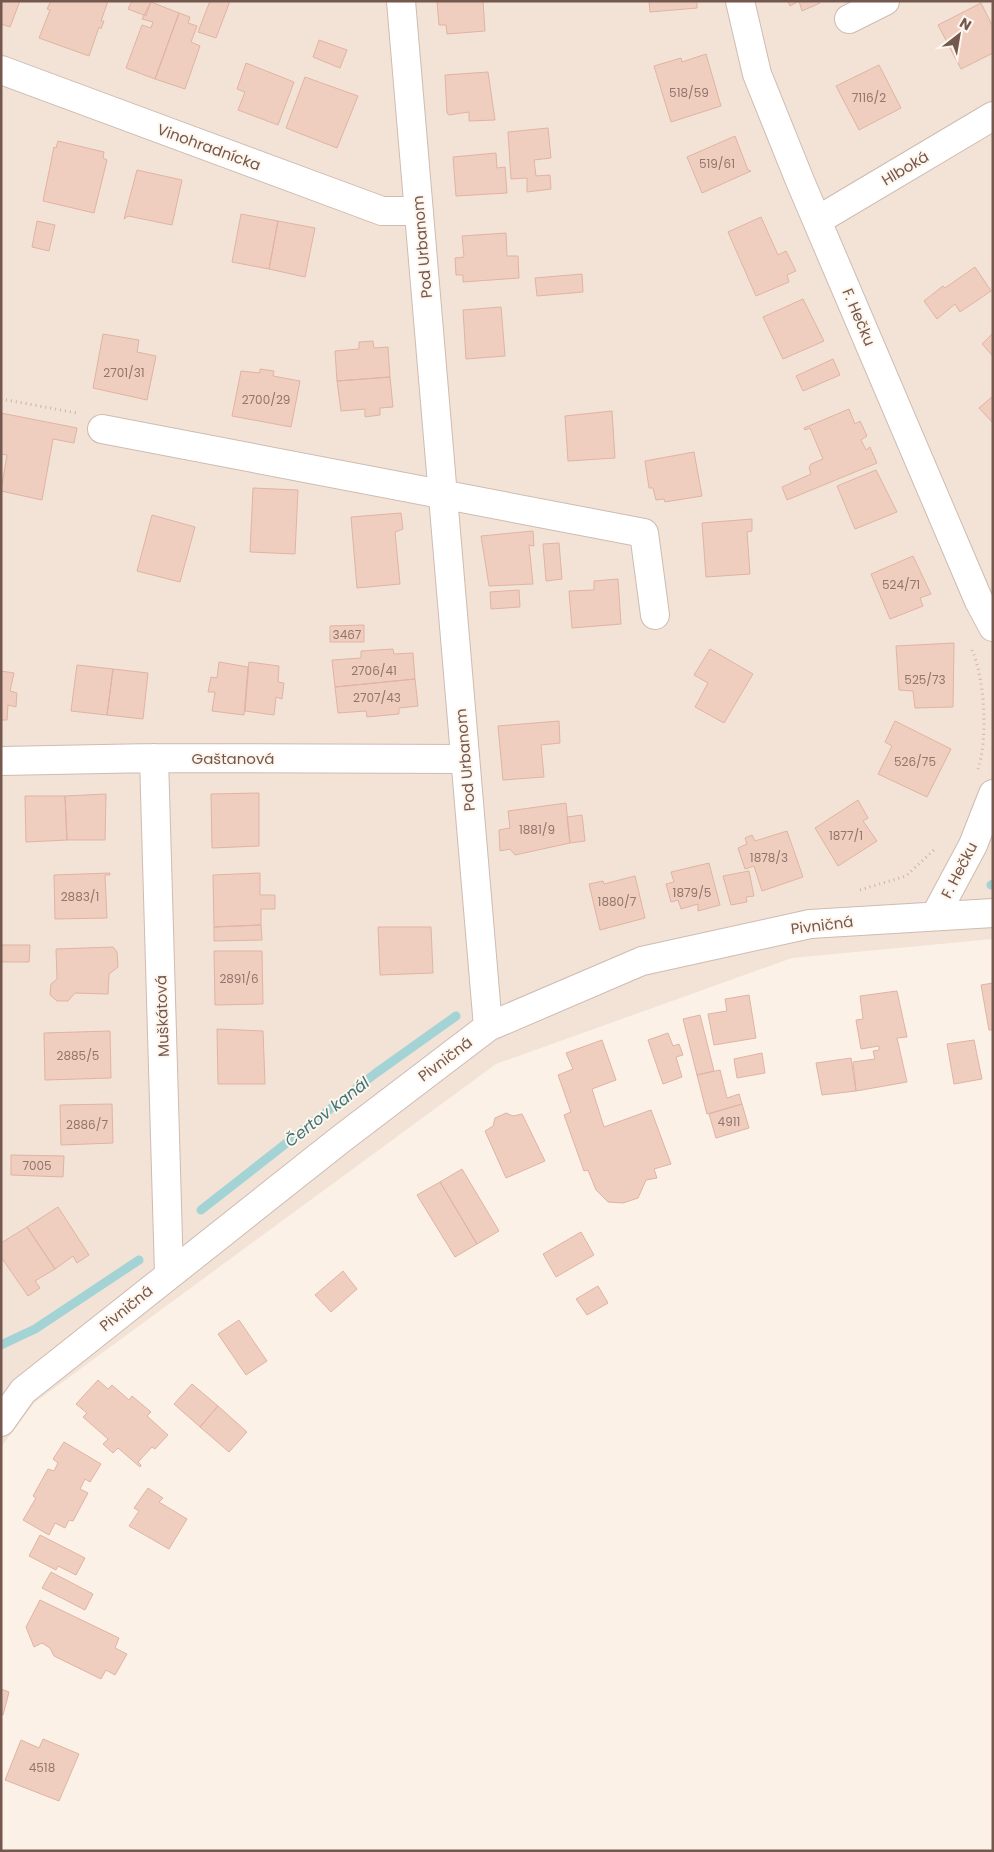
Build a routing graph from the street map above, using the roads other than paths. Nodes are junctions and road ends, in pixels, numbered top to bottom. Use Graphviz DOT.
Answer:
graph roads {
  1 [pos="402,1"];
  2 [pos="740,1"];
  3 [pos="885,1"];
  4 [pos="849,19"];
  5 [pos="1,70"];
  6 [pos="993,116"];
  7 [pos="419,211"];
  8 [pos="818,220"];
  9 [pos="102,429"];
  10 [pos="443,493"];
  11 [pos="655,615"];
  12 [pos="993,627"];
  13 [pos="154,758"];
  14 [pos="466,760"];
  15 [pos="1,761"];
  16 [pos="985,784"];
  17 [pos="993,913"];
  18 [pos="935,916"];
  19 [pos="488,1026"];
  20 [pos="169,1274"];
  21 [pos="1,1422"];
  1 -- 7 [label="street, Pod Urbanom"];
  2 -- 8 [label="street, F. Hečku"];
  3 -- 4 [label="street"];
  5 -- 7 [label="street, Vinohradnícka"];
  6 -- 8 [label="street, Hlboká"];
  7 -- 10 [label="street, Pod Urbanom"];
  8 -- 12 [label="street, F. Hečku"];
  9 -- 10 [label="street"];
  10 -- 11 [label="street"];
  10 -- 14 [label="street, Pod Urbanom"];
  13 -- 14 [label="street, Gaštanová"];
  13 -- 15 [label="street, Gaštanová"];
  13 -- 20 [label="street, Muškátová"];
  14 -- 19 [label="street, Pod Urbanom"];
  16 -- 18 [label="street, F. Hečku"];
  17 -- 18 [label="street, Pivničná"];
  18 -- 19 [label="street, Pivničná"];
  19 -- 20 [label="street, Pivničná"];
  20 -- 21 [label="street, Pivničná"];
}
